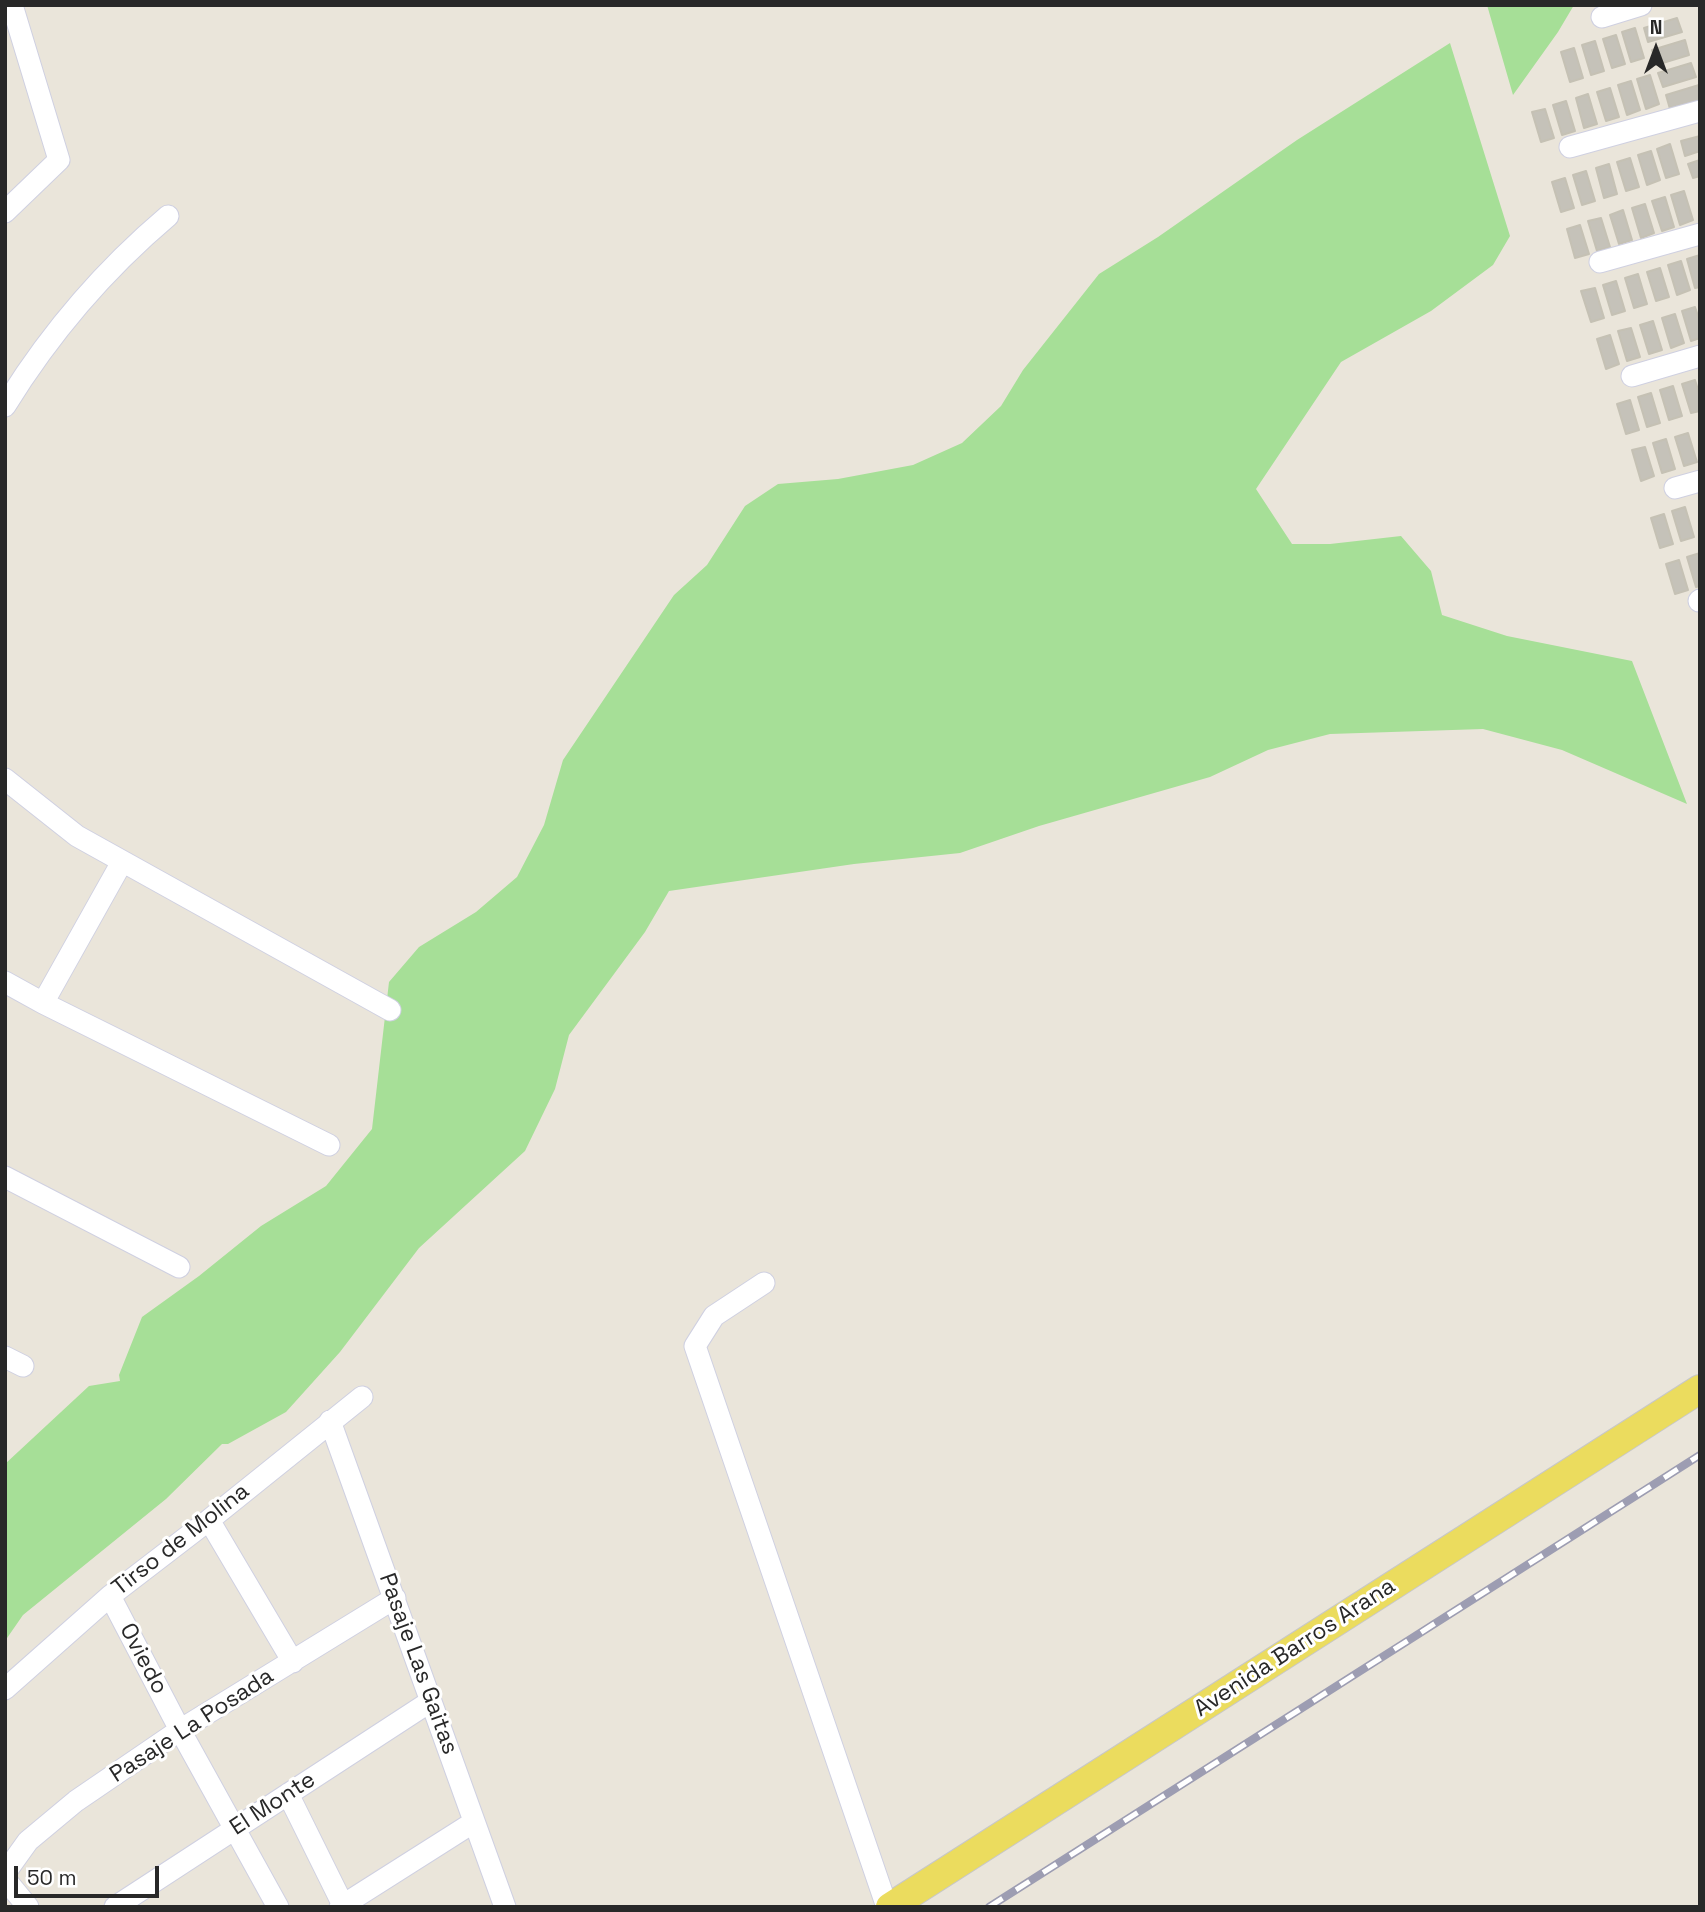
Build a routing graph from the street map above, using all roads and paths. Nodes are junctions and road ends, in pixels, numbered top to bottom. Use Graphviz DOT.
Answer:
graph roads {
  1 [pos="12,5"];
  2 [pos="1641,5"];
  3 [pos="1602,17"];
  4 [pos="1700,111"];
  5 [pos="1570,147"];
  6 [pos="5,212"];
  7 [pos="168,216"];
  8 [pos="1700,234"];
  9 [pos="1600,262"];
  10 [pos="1700,356"];
  11 [pos="1632,376"];
  12 [pos="5,406"];
  13 [pos="1700,481"];
  14 [pos="1675,488"];
  15 [pos="5,779"];
  16 [pos="122,862"];
  17 [pos="5,982"];
  18 [pos="43,1003"];
  19 [pos="390,1010"];
  20 [pos="329,1145"];
  21 [pos="5,1177"];
  22 [pos="179,1267"];
  23 [pos="764,1283"];
  24 [pos="1700,1389"];
  25 [pos="362,1397"];
  26 [pos="330,1421"];
  27 [pos="209,1520"];
  28 [pos="110,1596"];
  29 [pos="395,1598"];
  30 [pos="293,1662"];
  31 [pos="5,1689"];
  32 [pos="431,1701"];
  33 [pos="180,1730"];
  34 [pos="288,1794"];
  35 [pos="474,1822"];
  36 [pos="235,1828"];
  37 [pos="5,1873"];
  38 [pos="5,1879"];
  39 [pos="341,1906"];
  40 [pos="28,1907"];
  41 [pos="115,1907"];
  42 [pos="278,1907"];
  43 [pos="505,1907"];
  44 [pos="888,1907"];
  1 -- 6 [label="street"];
  2 -- 3 [label="street"];
  4 -- 5 [label="street"];
  7 -- 12 [label="street"];
  8 -- 9 [label="street"];
  10 -- 11 [label="street"];
  13 -- 14 [label="street"];
  15 -- 16 [label="street"];
  16 -- 18 [label="street"];
  16 -- 19 [label="street"];
  17 -- 18 [label="street"];
  18 -- 20 [label="street"];
  21 -- 22 [label="street"];
  23 -- 44 [label="street"];
  24 -- 44 [label="main road, Avenida Barros Arana"];
  25 -- 26 [label="street, Tirso de Molina"];
  26 -- 27 [label="street, Tirso de Molina"];
  26 -- 29 [label="street, Pasaje Las Gaitas"];
  27 -- 28 [label="street, Tirso de Molina"];
  27 -- 30 [label="street"];
  28 -- 31 [label="street, Tirso de Molina"];
  28 -- 33 [label="street, Oviedo"];
  29 -- 30 [label="street, Pasaje La Posada"];
  29 -- 32 [label="street, Pasaje Las Gaitas"];
  30 -- 33 [label="street, Pasaje La Posada"];
  32 -- 34 [label="street, El Monte"];
  32 -- 35 [label="street, Pasaje Las Gaitas"];
  33 -- 36 [label="street, Oviedo"];
  33 -- 37 [label="street, Pasaje La Posada"];
  34 -- 36 [label="street, El Monte"];
  34 -- 39 [label="street"];
  35 -- 39 [label="street"];
  35 -- 43 [label="street, Pasaje Las Gaitas"];
  36 -- 41 [label="street, El Monte"];
  36 -- 42 [label="street, Oviedo"];
  38 -- 40 [label="street"];
}
